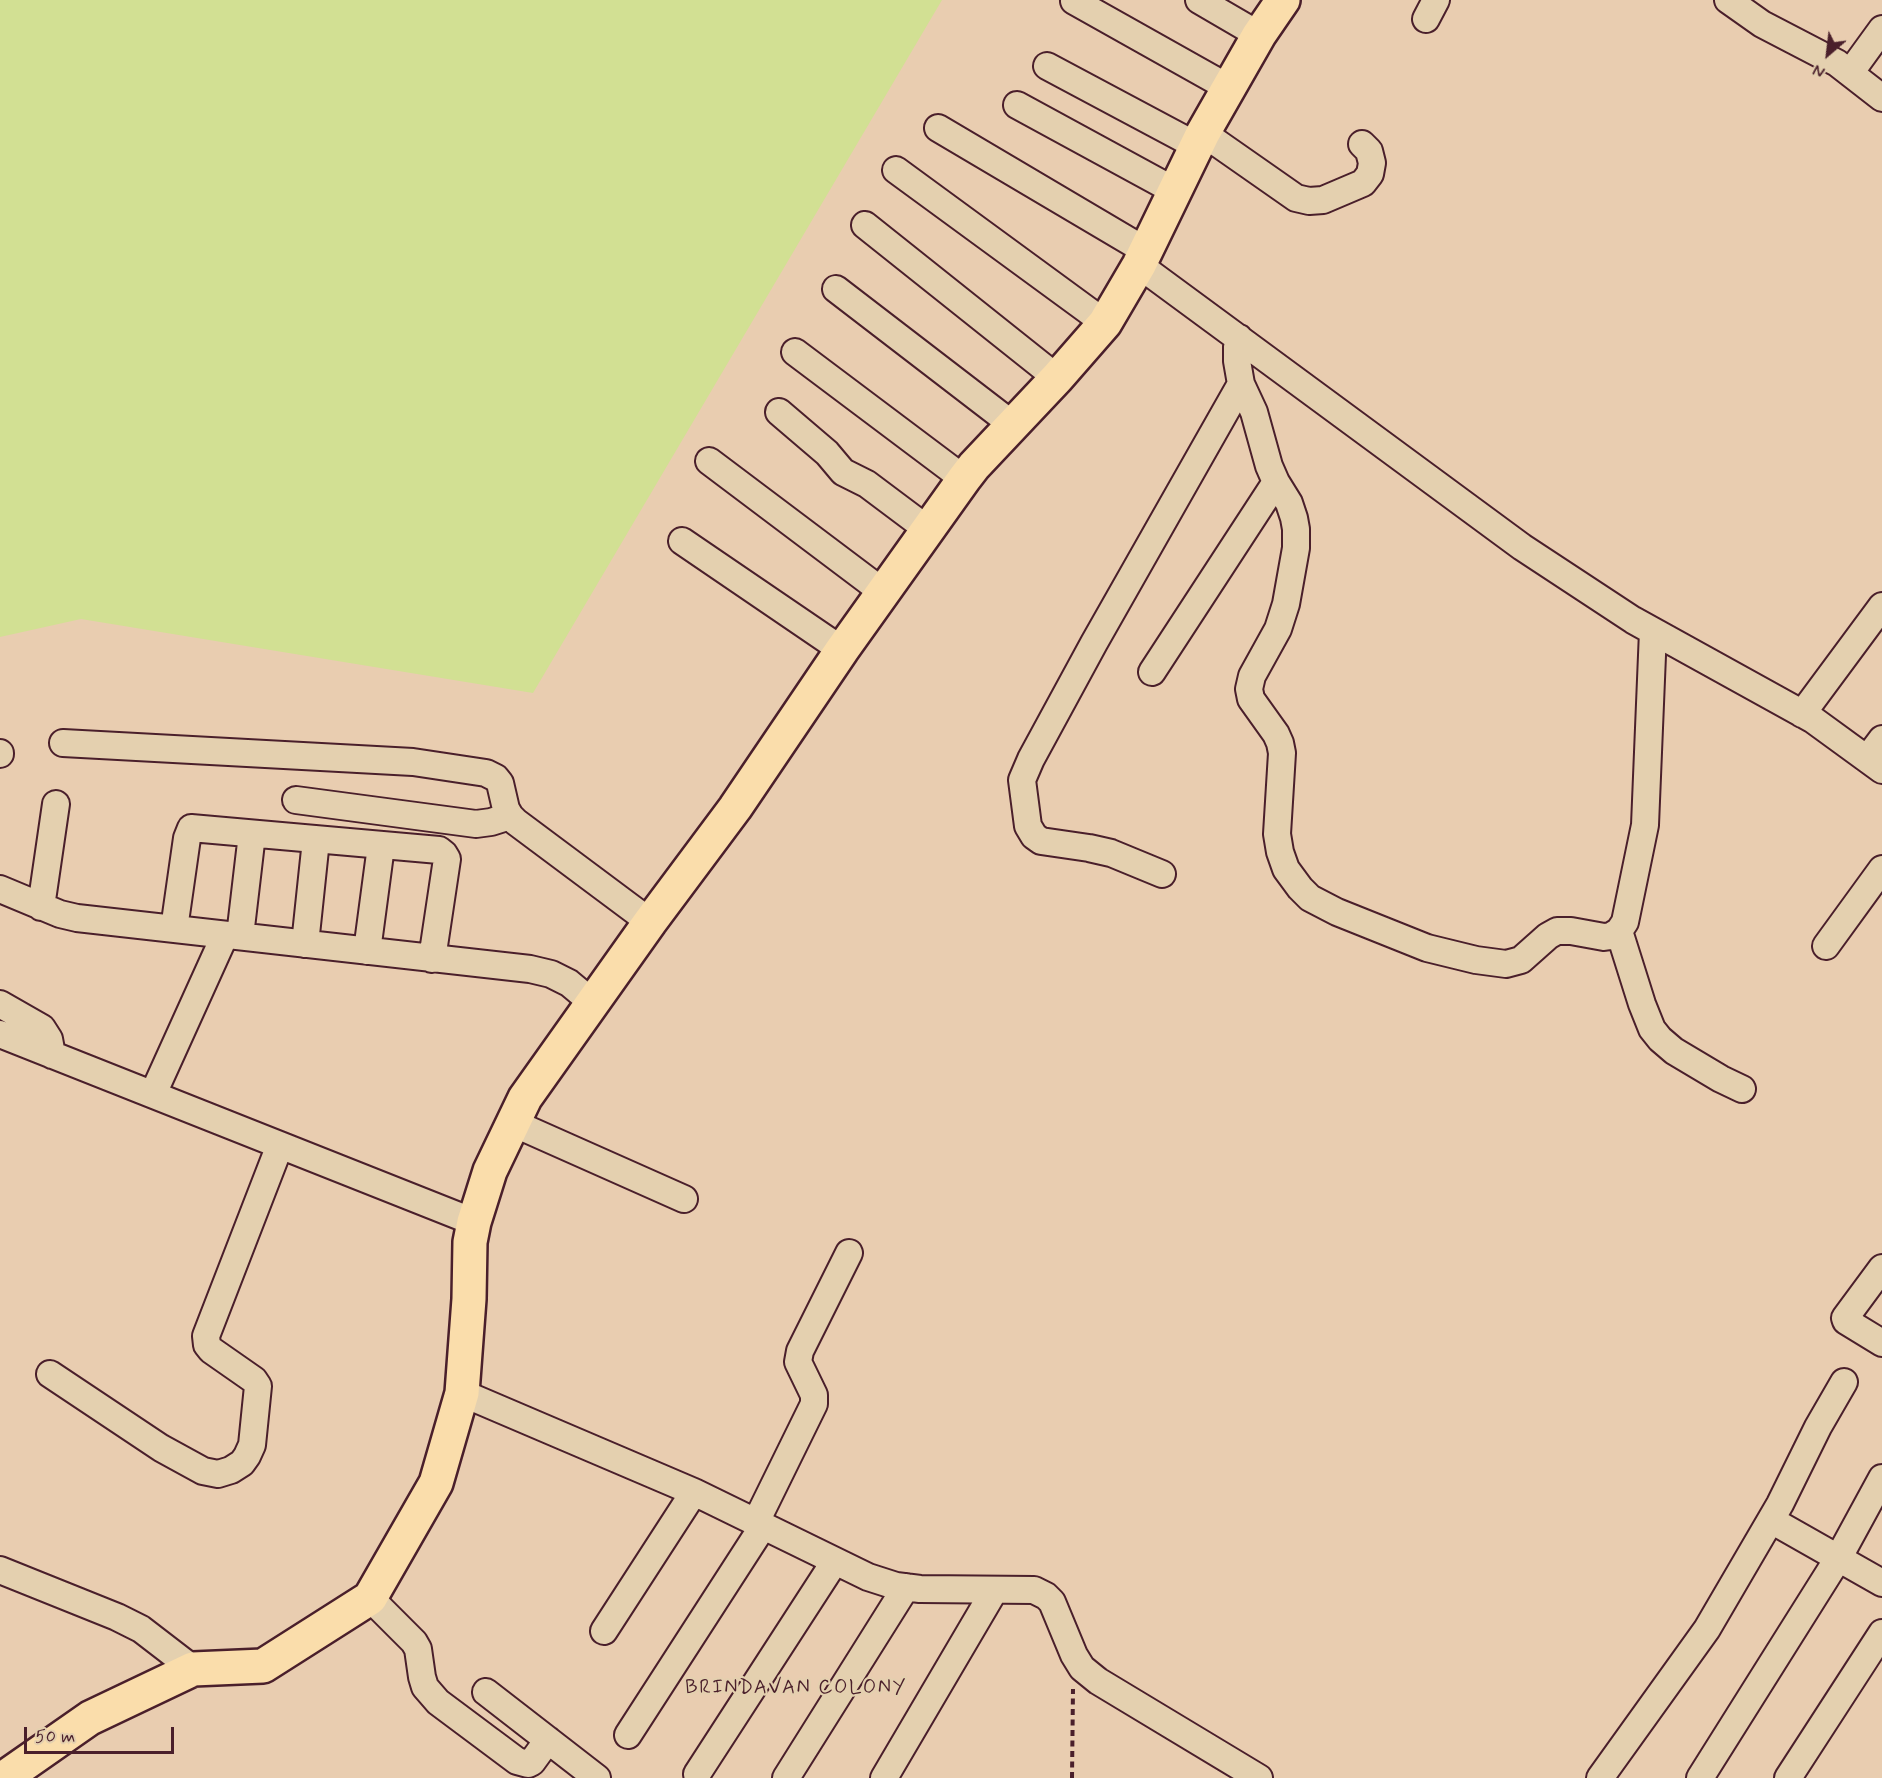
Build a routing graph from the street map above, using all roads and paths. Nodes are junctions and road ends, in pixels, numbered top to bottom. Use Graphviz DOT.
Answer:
graph roads {
  1 [pos="1199,0"];
  2 [pos="1283,0"];
  3 [pos="1728,0"];
  4 [pos="1074,2"];
  5 [pos="1882,29"];
  6 [pos="1259,35"];
  7 [pos="1047,66"];
  8 [pos="1850,74"];
  9 [pos="1229,88"];
  10 [pos="1882,98"];
  11 [pos="1017,105"];
  12 [pos="938,128"];
  13 [pos="1200,139"];
  14 [pos="1362,144"];
  15 [pos="896,170"];
  16 [pos="1175,191"];
  17 [pos="865,225"];
  18 [pos="1142,258"];
  19 [pos="836,289"];
  20 [pos="1105,323"];
  21 [pos="1239,338"];
  22 [pos="795,351"];
  23 [pos="1057,378"];
  24 [pos="1241,384"];
  25 [pos="779,412"];
  26 [pos="1013,425"];
  27 [pos="710,461"];
  28 [pos="964,479"];
  29 [pos="1276,482"];
  30 [pos="927,529"];
  31 [pos="682,541"];
  32 [pos="883,592"];
  33 [pos="1882,606"];
  34 [pos="1653,631"];
  35 [pos="842,650"];
  36 [pos="1152,672"];
  37 [pos="1802,714"];
  38 [pos="1882,738"];
  39 [pos="63,742"];
  40 [pos="1874,765"];
  41 [pos="296,800"];
  42 [pos="56,804"];
  43 [pos="510,816"];
  44 [pos="252,834"];
  45 [pos="316,840"];
  46 [pos="381,846"];
  47 [pos="1882,869"];
  48 [pos="1162,874"];
  49 [pos="0,889"];
  50 [pos="41,907"];
  51 [pos="650,922"];
  52 [pos="174,929"];
  53 [pos="1619,931"];
  54 [pos="233,936"];
  55 [pos="305,944"];
  56 [pos="1826,946"];
  57 [pos="367,951"];
  58 [pos="432,959"];
  59 [pos="592,1003"];
  60 [pos="0,1004"];
  61 [pos="0,1034"];
  62 [pos="52,1055"];
  63 [pos="1742,1089"];
  64 [pos="153,1094"];
  65 [pos="513,1123"];
  66 [pos="280,1145"];
  67 [pos="684,1199"];
  68 [pos="474,1222"];
  69 [pos="849,1252"];
  70 [pos="1882,1268"];
  71 [pos="1882,1343"];
  72 [pos="50,1374"];
  73 [pos="1844,1382"];
  74 [pos="462,1393"];
  75 [pos="1882,1478"];
  76 [pos="694,1492"];
  77 [pos="1771,1520"];
  78 [pos="760,1524"];
  79 [pos="1839,1557"];
  80 [pos="835,1561"];
  81 [pos="0,1570"];
  82 [pos="1882,1583"];
  83 [pos="906,1587"];
  84 [pos="994,1591"];
  85 [pos="370,1598"];
  86 [pos="604,1631"];
  87 [pos="1882,1633"];
  88 [pos="1074,1655"];
  89 [pos="193,1669"];
  90 [pos="486,1692"];
  91 [pos="628,1735"];
  92 [pos="548,1740"];
  93 [pos="697,1774"];
  94 [pos="4,1778"];
  95 [pos="597,1778"];
  96 [pos="786,1778"];
  97 [pos="884,1778"];
  98 [pos="1072,1778"];
  99 [pos="1259,1778"];
  100 [pos="1600,1778"];
  101 [pos="1700,1778"];
  102 [pos="1788,1778"];
  1 -- 6 [label="street"];
  2 -- 6 [label="highway"];
  3 -- 8 [label="street"];
  4 -- 9 [label="street"];
  5 -- 8 [label="street"];
  6 -- 9 [label="highway"];
  7 -- 13 [label="street"];
  8 -- 10 [label="street"];
  9 -- 13 [label="highway"];
  11 -- 16 [label="street"];
  12 -- 18 [label="street"];
  13 -- 14 [label="street"];
  13 -- 16 [label="highway"];
  15 -- 20 [label="street"];
  16 -- 18 [label="highway"];
  17 -- 23 [label="street"];
  18 -- 20 [label="highway"];
  18 -- 21 [label="street"];
  19 -- 26 [label="street"];
  20 -- 23 [label="highway"];
  21 -- 24 [label="street"];
  21 -- 34 [label="street"];
  22 -- 28 [label="street"];
  23 -- 26 [label="highway"];
  24 -- 29 [label="street"];
  24 -- 48 [label="street"];
  25 -- 30 [label="street"];
  26 -- 28 [label="highway"];
  27 -- 32 [label="street"];
  28 -- 30 [label="highway"];
  29 -- 36 [label="street"];
  29 -- 53 [label="street"];
  30 -- 32 [label="highway"];
  31 -- 35 [label="street"];
  32 -- 35 [label="highway"];
  33 -- 37 [label="street"];
  34 -- 37 [label="street"];
  34 -- 53 [label="street"];
  35 -- 51 [label="highway"];
  37 -- 40 [label="street"];
  38 -- 40 [label="street"];
  39 -- 43 [label="street"];
  41 -- 43 [label="street"];
  42 -- 50 [label="street"];
  43 -- 51 [label="street"];
  44 -- 45 [label="street"];
  44 -- 52 [label="street"];
  44 -- 54 [label="street"];
  45 -- 46 [label="street"];
  45 -- 55 [label="street"];
  46 -- 57 [label="street"];
  46 -- 58 [label="street"];
  47 -- 56 [label="street"];
  49 -- 50 [label="street"];
  50 -- 52 [label="street"];
  51 -- 59 [label="highway"];
  52 -- 54 [label="street"];
  53 -- 63 [label="street"];
  54 -- 55 [label="street"];
  54 -- 64 [label="street"];
  55 -- 57 [label="street"];
  57 -- 58 [label="street"];
  58 -- 59 [label="street"];
  59 -- 65 [label="highway"];
  60 -- 62 [label="street"];
  61 -- 62 [label="street"];
  62 -- 64 [label="street"];
  64 -- 66 [label="street"];
  65 -- 67 [label="street"];
  65 -- 68 [label="highway"];
  66 -- 68 [label="street"];
  66 -- 72 [label="street"];
  68 -- 74 [label="highway"];
  69 -- 78 [label="street"];
  70 -- 71 [label="street"];
  73 -- 77 [label="street"];
  74 -- 76 [label="street"];
  74 -- 85 [label="highway"];
  75 -- 79 [label="street"];
  76 -- 78 [label="street"];
  76 -- 86 [label="street"];
  77 -- 79 [label="street"];
  77 -- 100 [label="street"];
  78 -- 80 [label="street"];
  78 -- 91 [label="street"];
  79 -- 82 [label="street"];
  79 -- 101 [label="street"];
  80 -- 83 [label="street"];
  80 -- 93 [label="street"];
  81 -- 89 [label="street"];
  83 -- 84 [label="street"];
  83 -- 96 [label="street"];
  84 -- 88 [label="street"];
  84 -- 97 [label="street"];
  85 -- 89 [label="highway"];
  85 -- 92 [label="street"];
  87 -- 102 [label="street"];
  88 -- 98 [label="path"];
  88 -- 99 [label="street"];
  89 -- 94 [label="highway"];
  90 -- 92 [label="street"];
  92 -- 95 [label="street"];
}
